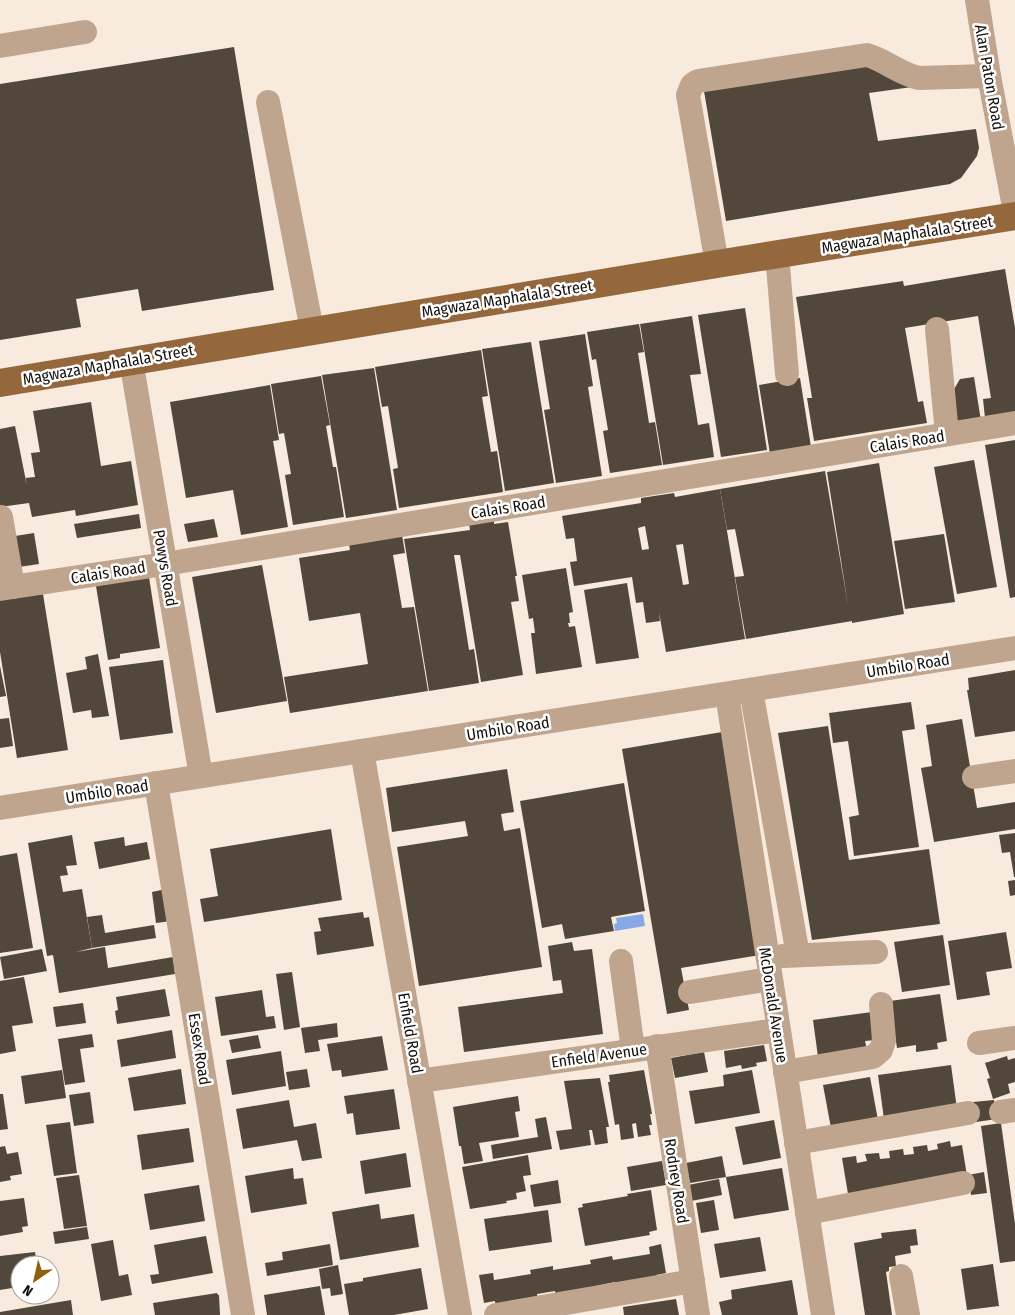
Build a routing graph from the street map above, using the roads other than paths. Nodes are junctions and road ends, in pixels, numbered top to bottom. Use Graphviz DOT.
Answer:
graph roads {
  1 [pos="977,0"];
  2 [pos="85,32"];
  3 [pos="0,46"];
  4 [pos="989,76"];
  5 [pos="268,102"];
  6 [pos="1015,212"];
  7 [pos="1015,216"];
  8 [pos="777,254"];
  9 [pos="717,264"];
  10 [pos="937,329"];
  11 [pos="312,330"];
  12 [pos="131,360"];
  13 [pos="787,374"];
  14 [pos="0,382"];
  15 [pos="1015,423"];
  16 [pos="947,434"];
  17 [pos="1,517"];
  18 [pos="165,564"];
  19 [pos="6,588"];
  20 [pos="1015,648"];
  21 [pos="751,690"];
  22 [pos="727,694"];
  23 [pos="362,751"];
  24 [pos="1015,771"];
  25 [pos="201,776"];
  26 [pos="974,777"];
  27 [pos="156,783"];
  28 [pos="0,808"];
  29 [pos="876,952"];
  30 [pos="798,955"];
  31 [pos="767,956"];
  32 [pos="621,960"];
  33 [pos="770,979"];
  34 [pos="690,992"];
  35 [pos="880,1004"];
  36 [pos="778,1030"];
  37 [pos="1015,1038"];
  38 [pos="979,1043"];
  39 [pos="657,1046"];
  40 [pos="634,1050"];
  41 [pos="785,1072"];
  42 [pos="419,1082"];
  43 [pos="968,1113"];
  44 [pos="796,1143"];
  45 [pos="963,1183"];
  46 [pos="807,1213"];
  47 [pos="901,1276"];
  48 [pos="693,1281"];
  49 [pos="243,1315"];
  50 [pos="460,1315"];
  51 [pos="496,1315"];
  52 [pos="698,1315"];
  53 [pos="823,1315"];
  54 [pos="908,1315"];
  1 -- 4 [label="street, Alan Paton Road"];
  2 -- 3 [label="street"];
  4 -- 6 [label="street, Alan Paton Road"];
  4 -- 9 [label="street"];
  5 -- 11 [label="street"];
  7 -- 8 [label="main road, Magwaza Maphalala Street"];
  8 -- 9 [label="main road, Magwaza Maphalala Street"];
  8 -- 13 [label="street"];
  9 -- 11 [label="main road, Magwaza Maphalala Street"];
  10 -- 16 [label="street"];
  11 -- 12 [label="main road, Magwaza Maphalala Street"];
  12 -- 14 [label="main road, Magwaza Maphalala Street"];
  12 -- 18 [label="street, Powys Road"];
  15 -- 16 [label="street, Calais Road"];
  16 -- 18 [label="street, Calais Road"];
  17 -- 19 [label="street"];
  18 -- 19 [label="street, Calais Road"];
  18 -- 25 [label="street, Powys Road"];
  20 -- 21 [label="street, Umbilo Road"];
  21 -- 22 [label="street, Umbilo Road"];
  21 -- 30 [label="street"];
  22 -- 23 [label="street, Umbilo Road"];
  22 -- 31 [label="street, McDonald Avenue"];
  23 -- 25 [label="street, Umbilo Road"];
  23 -- 42 [label="street, Enfield Road"];
  24 -- 26 [label="street"];
  25 -- 27 [label="street, Umbilo Road"];
  27 -- 28 [label="street, Umbilo Road"];
  27 -- 49 [label="street, Essex Road"];
  29 -- 30 [label="street"];
  30 -- 31 [label="street"];
  31 -- 33 [label="street, McDonald Avenue"];
  32 -- 40 [label="street"];
  33 -- 34 [label="street"];
  33 -- 36 [label="street, McDonald Avenue"];
  35 -- 41 [label="street"];
  36 -- 39 [label="street, Enfield Avenue"];
  36 -- 41 [label="street, McDonald Avenue"];
  37 -- 38 [label="street"];
  39 -- 40 [label="street, Enfield Avenue"];
  39 -- 48 [label="street, Rodney Road"];
  40 -- 42 [label="street, Enfield Avenue"];
  41 -- 44 [label="street, McDonald Avenue"];
  42 -- 50 [label="street, Enfield Road"];
  43 -- 44 [label="street"];
  44 -- 46 [label="street, McDonald Avenue"];
  45 -- 46 [label="street"];
  46 -- 53 [label="street, McDonald Avenue"];
  47 -- 54 [label="street"];
  48 -- 51 [label="street"];
  48 -- 52 [label="street, Rodney Road"];
}
